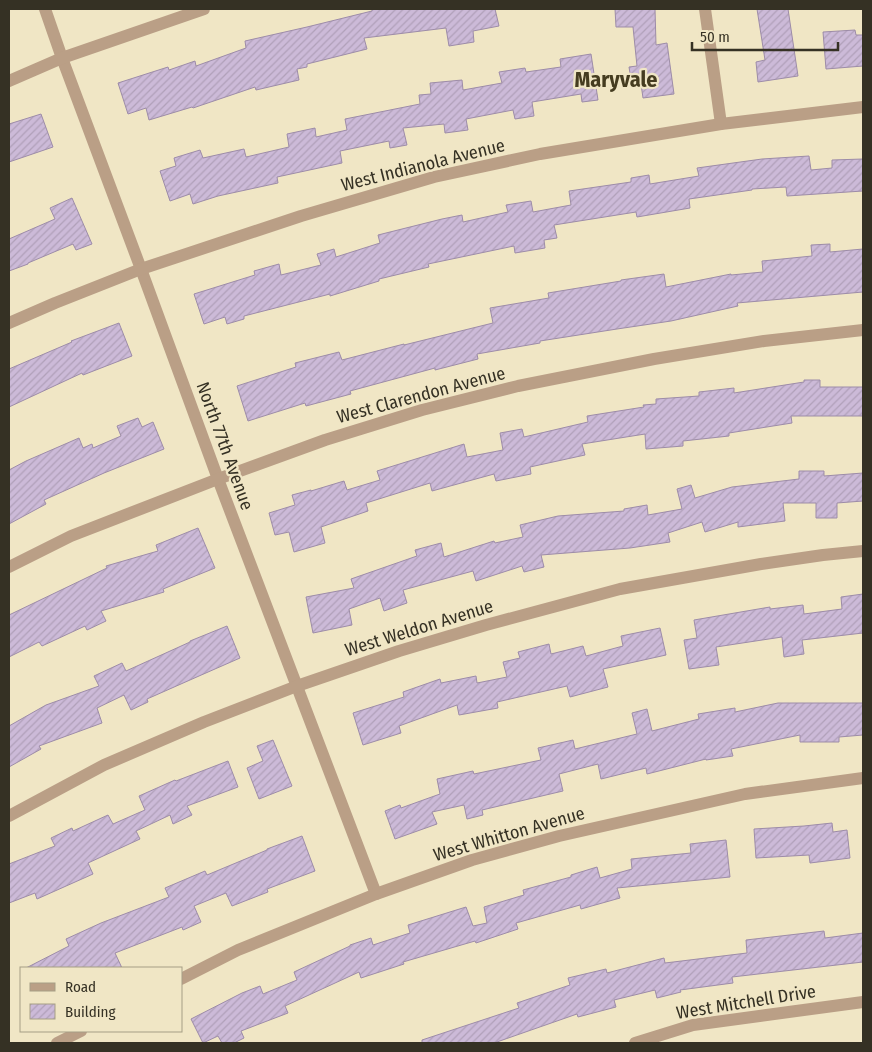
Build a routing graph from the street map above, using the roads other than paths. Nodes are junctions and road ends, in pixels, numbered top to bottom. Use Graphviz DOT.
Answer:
graph roads {
  1 [pos="46,9"];
  2 [pos="204,9"];
  3 [pos="705,9"];
  4 [pos="62,58"];
  5 [pos="9,81"];
  6 [pos="863,106"];
  7 [pos="721,124"];
  8 [pos="141,269"];
  9 [pos="9,323"];
  10 [pos="863,330"];
  11 [pos="218,479"];
  12 [pos="863,551"];
  13 [pos="9,567"];
  14 [pos="297,686"];
  15 [pos="863,778"];
  16 [pos="9,816"];
  17 [pos="376,894"];
  18 [pos="182,978"];
  19 [pos="863,1002"];
  20 [pos="78,1036"];
  21 [pos="57,1043"];
  22 [pos="635,1043"];
  1 -- 4 [label="street, North 77th Avenue"];
  2 -- 4 [label="street"];
  3 -- 7 [label="street"];
  4 -- 5 [label="street"];
  4 -- 8 [label="street, North 77th Avenue"];
  6 -- 7 [label="street, West Indianola Avenue"];
  7 -- 8 [label="street, West Indianola Avenue"];
  8 -- 9 [label="street, West Indianola Avenue"];
  8 -- 11 [label="street, North 77th Avenue"];
  10 -- 11 [label="street, West Clarendon Avenue"];
  11 -- 13 [label="street, West Clarendon Avenue"];
  11 -- 14 [label="street, North 77th Avenue"];
  12 -- 14 [label="street, West Weldon Avenue"];
  14 -- 16 [label="street, West Weldon Avenue"];
  14 -- 17 [label="street, North 77th Avenue"];
  15 -- 17 [label="street, West Whitton Avenue"];
  17 -- 18 [label="street, West Whitton Avenue"];
  19 -- 22 [label="street, West Mitchell Drive"];
  20 -- 21 [label="street"];
}
